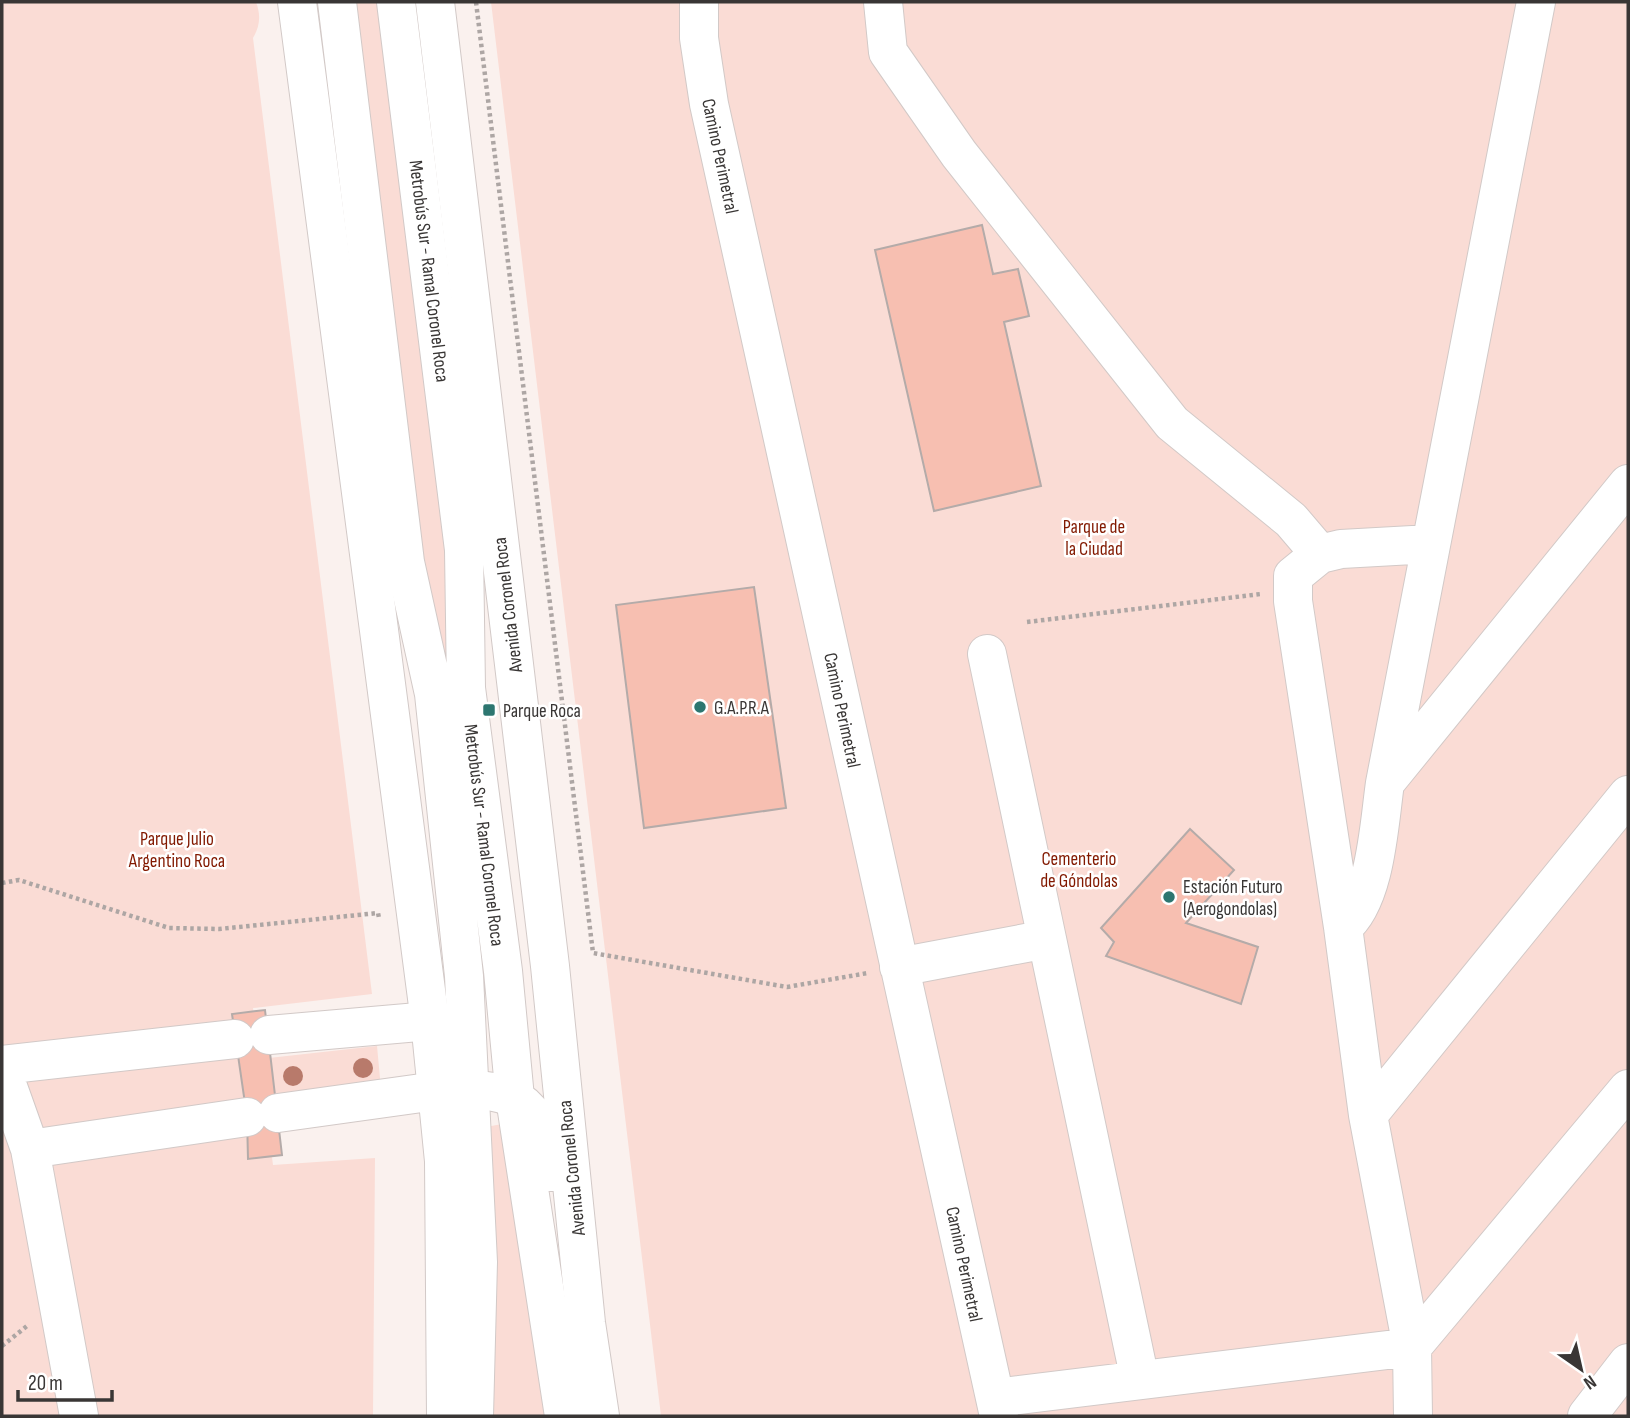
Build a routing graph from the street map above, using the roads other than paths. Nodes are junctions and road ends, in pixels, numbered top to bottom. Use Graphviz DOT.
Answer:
graph roads {
  1 [pos="297,2"];
  2 [pos="337,2"];
  3 [pos="396,2"];
  4 [pos="435,2"];
  5 [pos="699,2"];
  6 [pos="883,2"];
  7 [pos="1536,2"];
  8 [pos="1628,484"];
  9 [pos="1431,544"];
  10 [pos="1320,555"];
  11 [pos="987,654"];
  12 [pos="1384,783"];
  13 [pos="1628,795"];
  14 [pos="1343,927"];
  15 [pos="1047,939"];
  16 [pos="900,967"];
  17 [pos="430,1021"];
  18 [pos="2,1068"];
  19 [pos="1628,1089"];
  20 [pos="453,1090"];
  21 [pos="516,1098"];
  22 [pos="1368,1115"];
  23 [pos="30,1149"];
  24 [pos="586,1323"];
  25 [pos="1412,1347"];
  26 [pos="1628,1363"];
  27 [pos="1140,1380"];
  28 [pos="997,1407"];
  29 [pos="79,1416"];
  30 [pos="446,1416"];
  31 [pos="474,1416"];
  32 [pos="564,1416"];
  33 [pos="600,1416"];
  34 [pos="1413,1416"];
  35 [pos="1587,1416"];
  1 -- 17 [label="street"];
  2 -- 20 [label="street, Metrobús Sur - Ramal Coronel Roca"];
  3 -- 21 [label="street, Metrobús Sur - Ramal Coronel Roca"];
  4 -- 24 [label="street, Avenida Coronel Roca"];
  5 -- 16 [label="street, Camino Perimetral"];
  6 -- 10 [label="street"];
  7 -- 9 [label="street"];
  8 -- 12 [label="street"];
  9 -- 10 [label="street"];
  9 -- 12 [label="street"];
  10 -- 14 [label="street"];
  11 -- 15 [label="street"];
  12 -- 14 [label="street"];
  13 -- 22 [label="street"];
  14 -- 22 [label="street"];
  15 -- 16 [label="street"];
  15 -- 27 [label="street"];
  16 -- 28 [label="street, Camino Perimetral"];
  17 -- 18 [label="street"];
  17 -- 20 [label="street"];
  18 -- 23 [label="street"];
  19 -- 25 [label="street"];
  20 -- 21 [label="street"];
  20 -- 23 [label="street"];
  20 -- 30 [label="street"];
  20 -- 31 [label="street, Metrobús Sur - Ramal Coronel Roca"];
  21 -- 24 [label="street"];
  21 -- 32 [label="street, Metrobús Sur - Ramal Coronel Roca"];
  22 -- 25 [label="street"];
  23 -- 29 [label="street"];
  24 -- 33 [label="street, Avenida Coronel Roca"];
  25 -- 27 [label="street"];
  25 -- 34 [label="street"];
  26 -- 35 [label="street"];
  27 -- 28 [label="street"];
}
